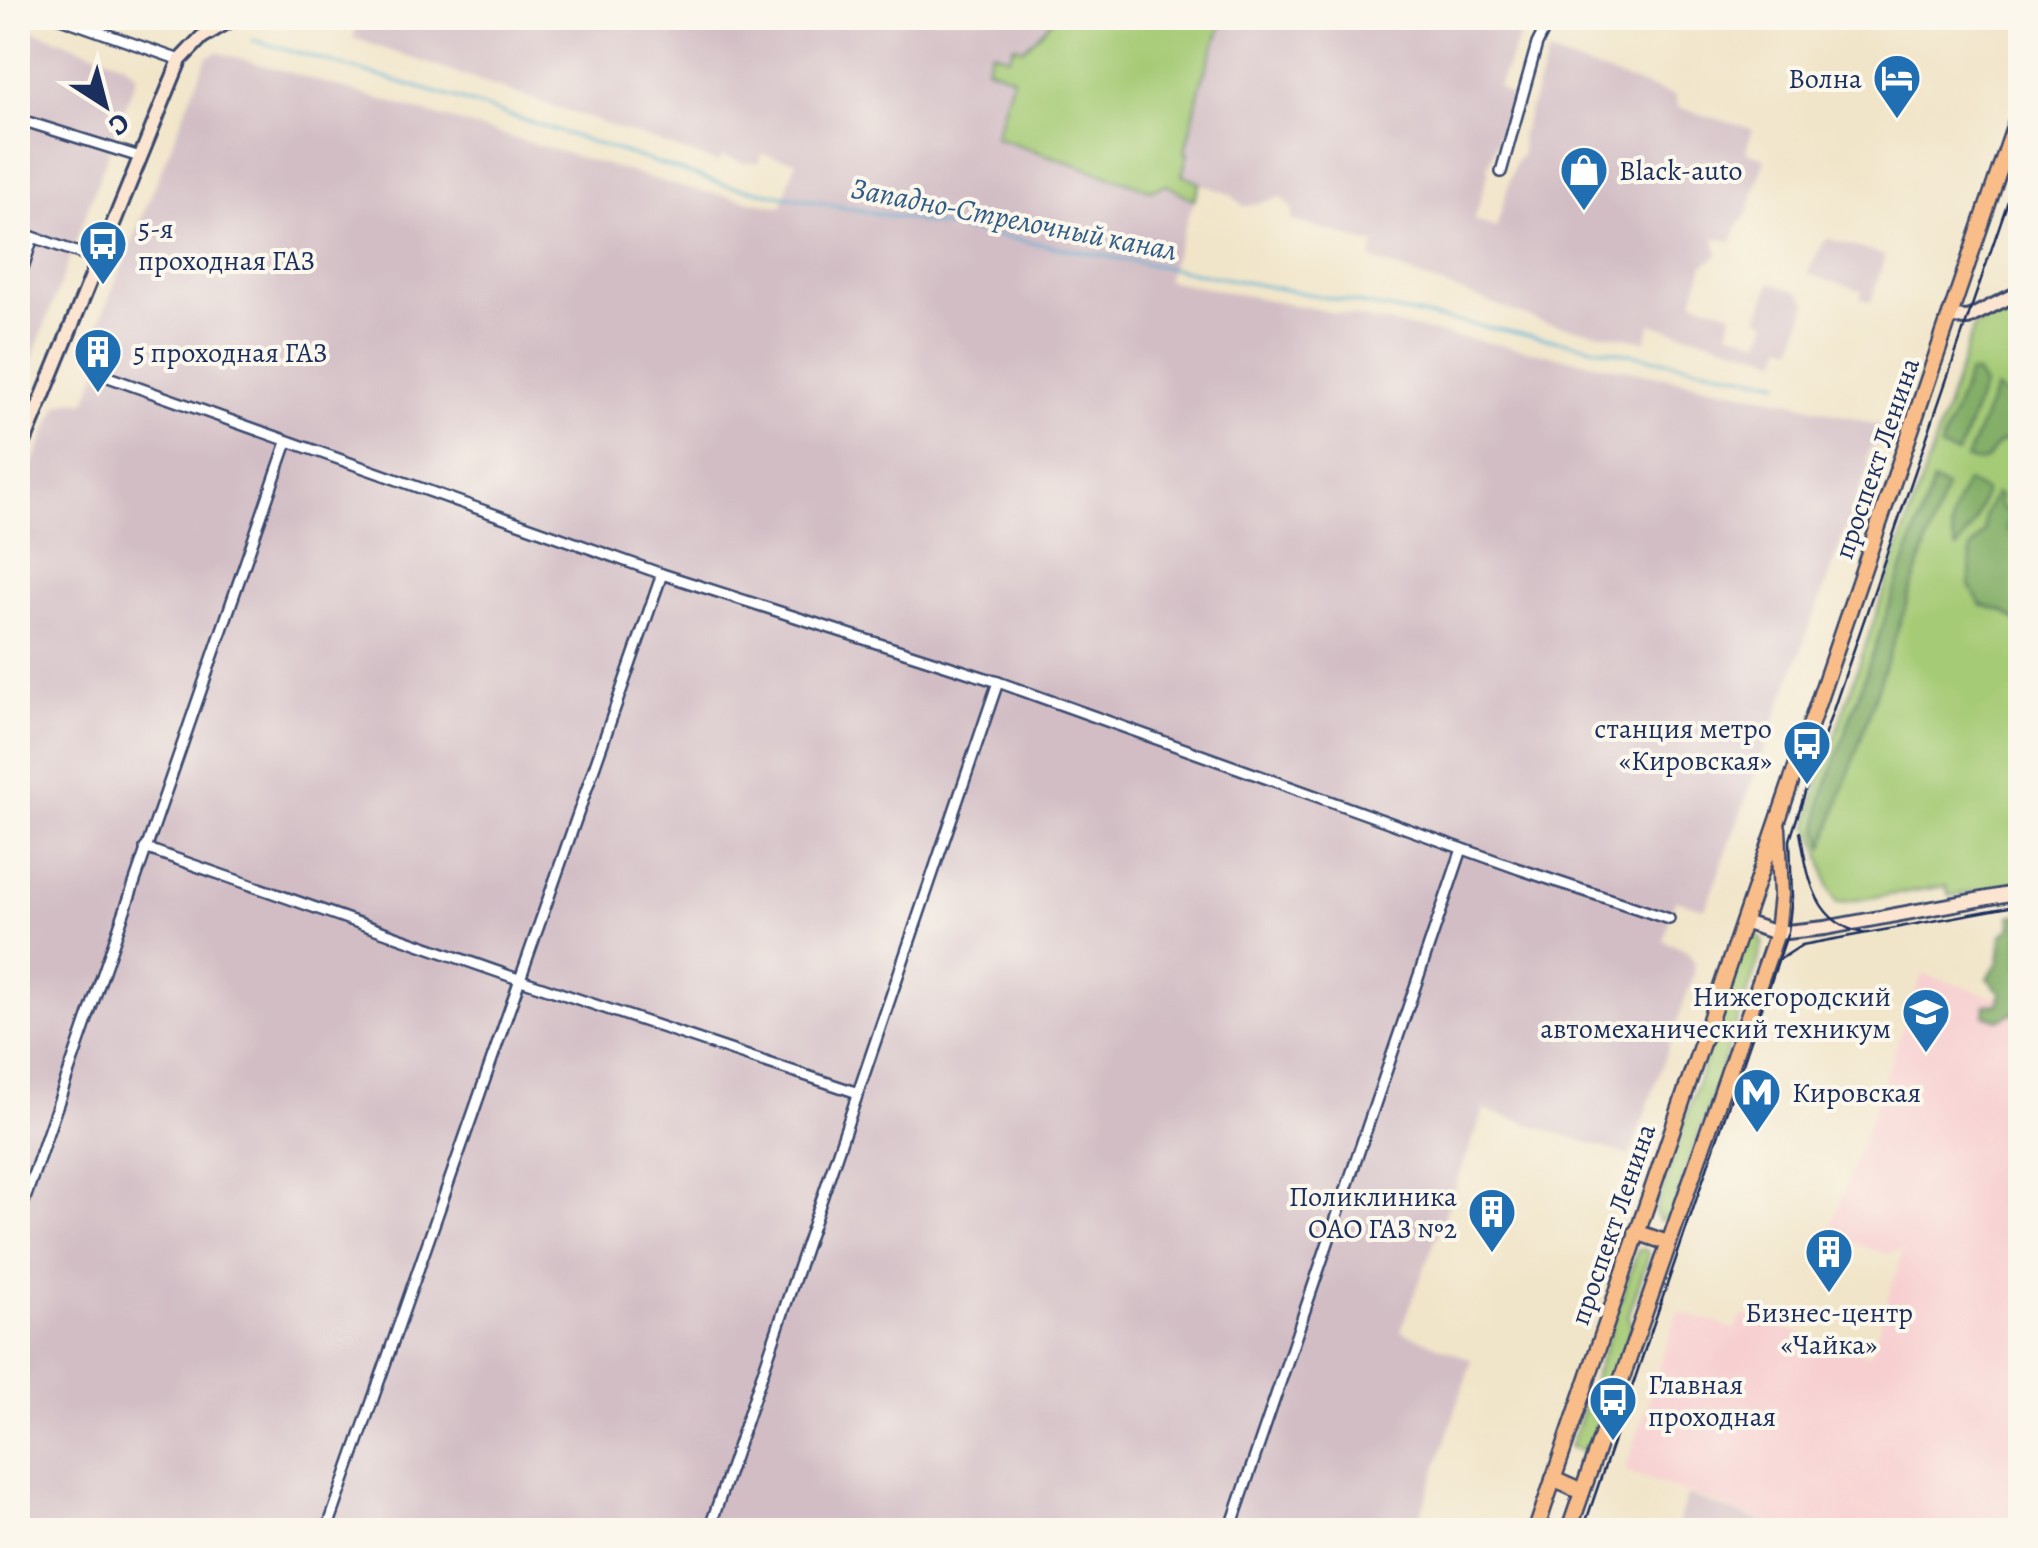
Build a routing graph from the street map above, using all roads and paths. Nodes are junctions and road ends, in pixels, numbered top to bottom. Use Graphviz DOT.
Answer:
graph roads {
  1 [pos="60,18"];
  2 [pos="234,18"];
  3 [pos="1550,18"];
  4 [pos="180,60"];
  5 [pos="2020,110"];
  6 [pos="18,119"];
  7 [pos="140,158"];
  8 [pos="1501,172"];
  9 [pos="99,260"];
  10 [pos="18,283"];
  11 [pos="2020,292"];
  12 [pos="1950,318"];
  13 [pos="97,372"];
  14 [pos="287,442"];
  15 [pos="18,457"];
  16 [pos="662,574"];
  17 [pos="998,682"];
  18 [pos="1778,822"];
  19 [pos="145,848"];
  20 [pos="1462,849"];
  21 [pos="2020,892"];
  22 [pos="1669,919"];
  23 [pos="1742,922"];
  24 [pos="1778,933"];
  25 [pos="520,980"];
  26 [pos="858,1093"];
  27 [pos="18,1219"];
  28 [pos="1636,1232"];
  29 [pos="1668,1243"];
  30 [pos="1553,1479"];
  31 [pos="1582,1492"];
  32 [pos="327,1530"];
  33 [pos="708,1530"];
  34 [pos="1230,1530"];
  35 [pos="1536,1530"];
  36 [pos="1569,1530"];
  1 -- 4 [label="street"];
  2 -- 4 [label="street"];
  3 -- 8 [label="street"];
  4 -- 7 [label="street"];
  5 -- 12 [label="main road, проспект Ленина"];
  6 -- 7 [label="street"];
  7 -- 9 [label="street"];
  9 -- 10 [label="street"];
  9 -- 15 [label="street"];
  11 -- 12 [label="street"];
  12 -- 18 [label="main road, проспект Ленина"];
  13 -- 14 [label="street"];
  14 -- 16 [label="street"];
  14 -- 19 [label="street"];
  16 -- 17 [label="street"];
  16 -- 25 [label="street"];
  17 -- 20 [label="street"];
  17 -- 26 [label="street"];
  18 -- 23 [label="main road, проспект Ленина"];
  18 -- 24 [label="main road, проспект Ленина"];
  19 -- 25 [label="street"];
  19 -- 27 [label="street"];
  20 -- 22 [label="street"];
  20 -- 34 [label="street"];
  21 -- 24 [label="street"];
  23 -- 24 [label="street"];
  23 -- 28 [label="main road, проспект Ленина"];
  24 -- 29 [label="main road, проспект Ленина"];
  25 -- 26 [label="street"];
  25 -- 32 [label="street"];
  26 -- 33 [label="street"];
  28 -- 29 [label="main road"];
  28 -- 30 [label="main road, проспект Ленина"];
  29 -- 31 [label="main road, проспект Ленина"];
  30 -- 31 [label="main road"];
  30 -- 35 [label="main road, проспект Ленина"];
  31 -- 36 [label="main road, проспект Ленина"];
}
